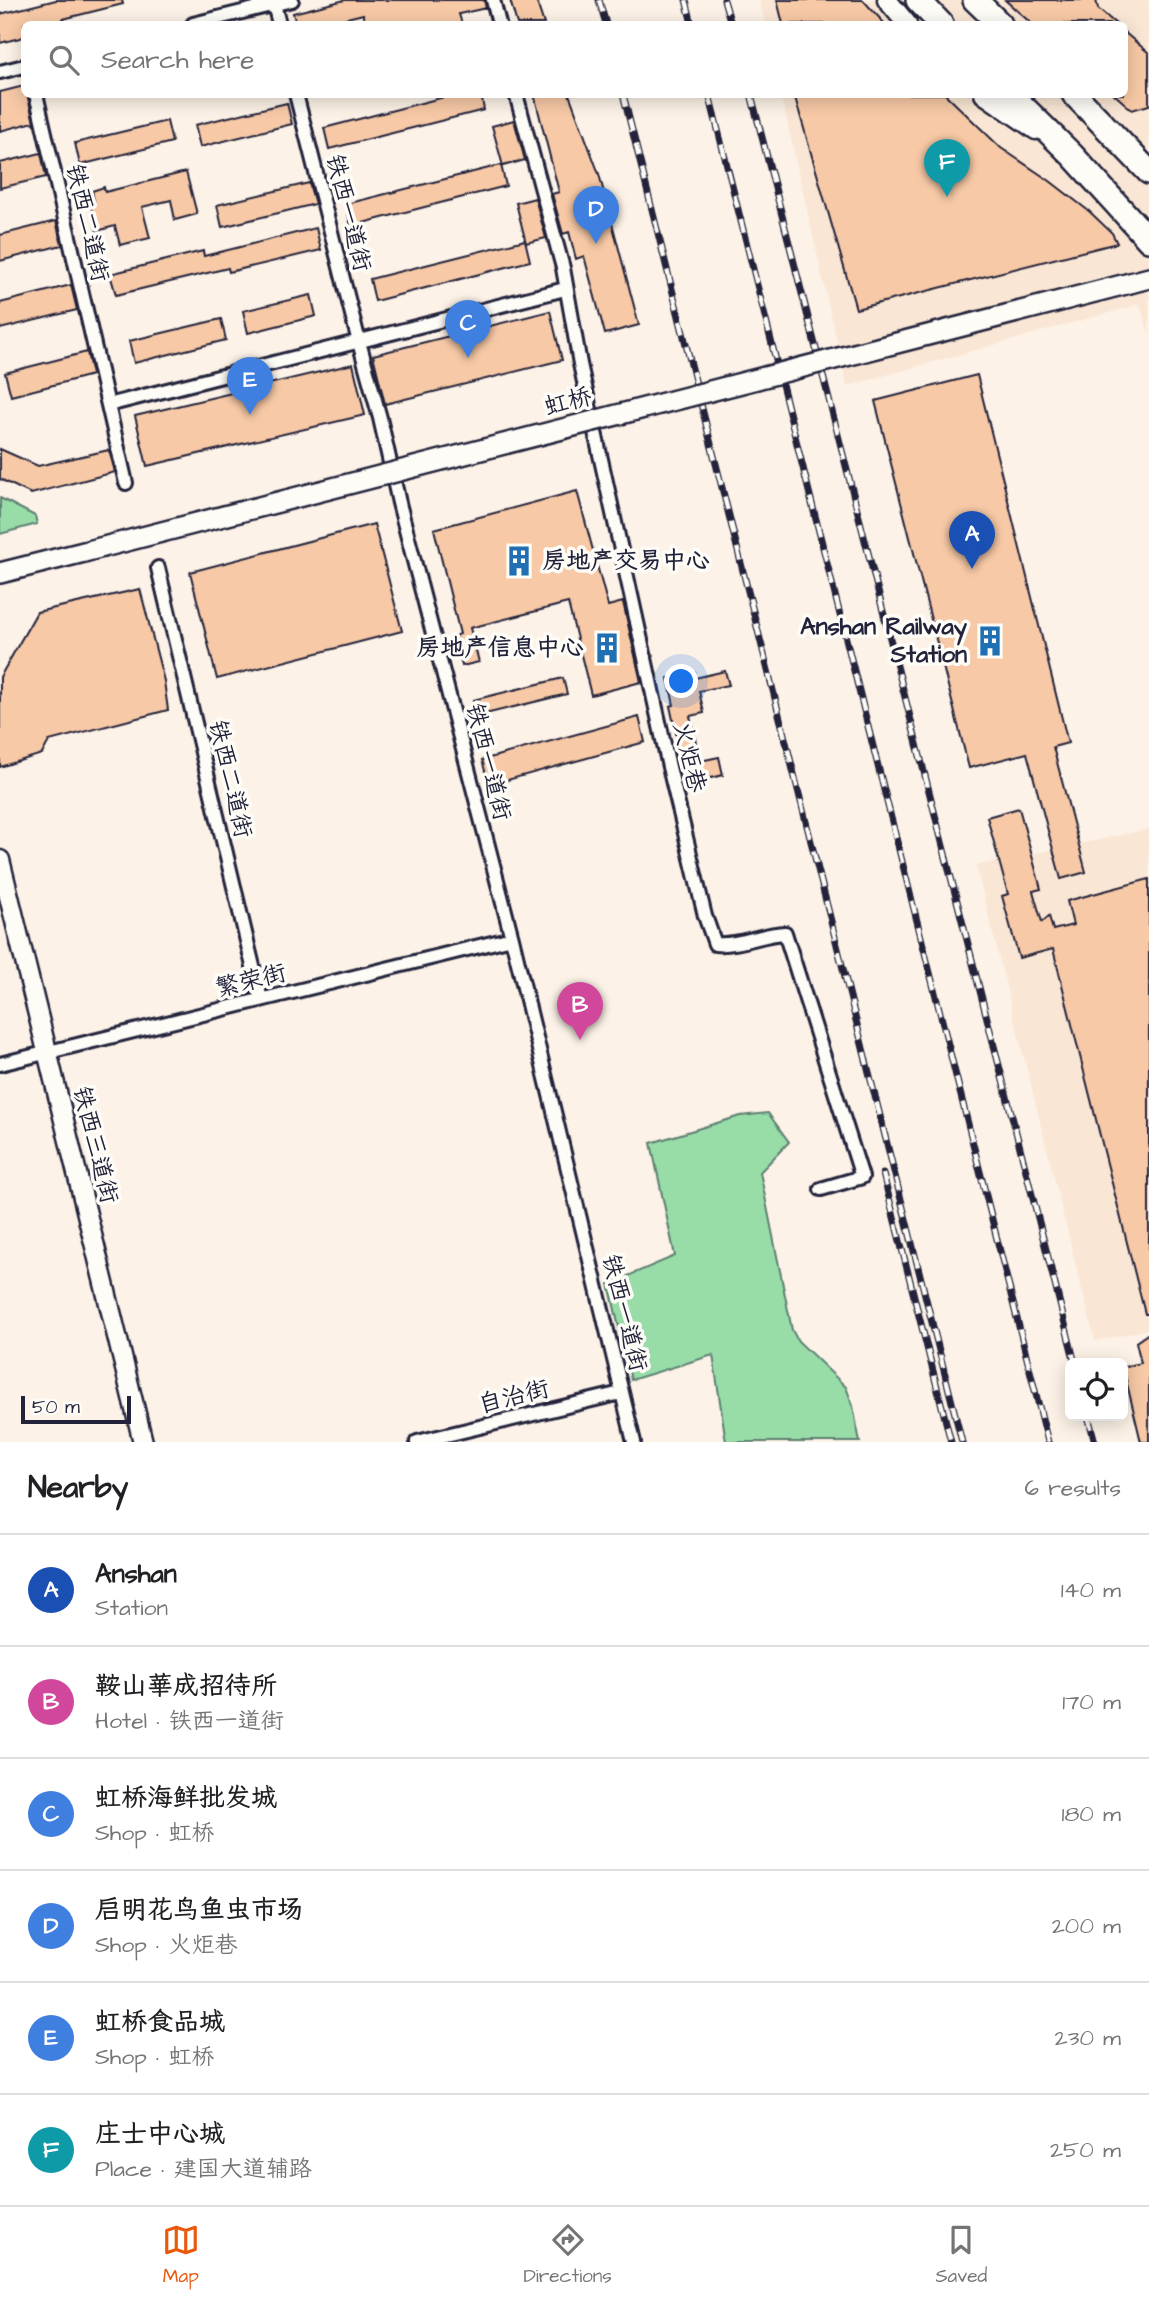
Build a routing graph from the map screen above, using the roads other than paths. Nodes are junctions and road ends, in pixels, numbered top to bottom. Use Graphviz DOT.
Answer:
graph roads {
  1 [pos="292,0"];
  2 [pos="493,0"];
  3 [pos="887,0"];
  4 [pos="918,0"];
  5 [pos="933,0"];
  6 [pos="975,0"];
  7 [pos="273,2"];
  8 [pos="204,21"];
  9 [pos="278,21"];
  10 [pos="498,21"];
  11 [pos="904,21"];
  12 [pos="938,21"];
  13 [pos="949,21"];
  14 [pos="997,21"];
  15 [pos="21,67"];
  16 [pos="0,72"];
  17 [pos="37,98"];
  18 [pos="297,98"];
  19 [pos="517,98"];
  20 [pos="990,98"];
  21 [pos="1014,98"];
  22 [pos="1078,98"];
  23 [pos="1072,155"];
  24 [pos="1146,168"];
  25 [pos="1149,240"];
  26 [pos="1140,281"];
  27 [pos="565,289"];
  28 [pos="359,342"];
  29 [pos="108,405"];
  30 [pos="126,483"];
  31 [pos="158,568"];
  32 [pos="0,573"];
  33 [pos="0,860"];
  34 [pos="512,938"];
  35 [pos="261,1000"];
  36 [pos="47,1052"];
  37 [pos="0,1064"];
  38 [pos="821,1189"];
  39 [pos="621,1393"];
  40 [pos="143,1442"];
  41 [pos="418,1442"];
  42 [pos="634,1442"];
  1 -- 7 [label="street"];
  2 -- 10 [label="street"];
  3 -- 11 [label="main road"];
  4 -- 12 [label="highway"];
  5 -- 13 [label="highway"];
  6 -- 14 [label="highway"];
  7 -- 8 [label="street"];
  7 -- 9 [label="street"];
  15 -- 16 [label="street"];
  17 -- 29 [label="street, 铁西二道街"];
  18 -- 28 [label="street, 铁西一道街"];
  19 -- 27 [label="street, 火炬巷"];
  20 -- 23 [label="main road"];
  21 -- 23 [label="highway"];
  22 -- 24 [label="highway"];
  23 -- 25 [label="highway"];
  26 -- 32 [label="main road, 虹桥, bridge"];
  27 -- 28 [label="street"];
  27 -- 38 [label="street, 火炬巷"];
  28 -- 29 [label="street"];
  28 -- 34 [label="street, 铁西一道街"];
  29 -- 30 [label="street, 铁西二道街"];
  31 -- 35 [label="street, 铁西二道街"];
  33 -- 36 [label="main road, 铁西三道街"];
  34 -- 35 [label="street, 繁荣街"];
  34 -- 39 [label="street, 铁西一道街"];
  35 -- 36 [label="street, 繁荣街"];
  36 -- 37 [label="street, 繁荣街"];
  36 -- 40 [label="main road, 铁西三道街"];
  39 -- 41 [label="street, 自治街"];
  39 -- 42 [label="street, 铁西一道街"];
}
